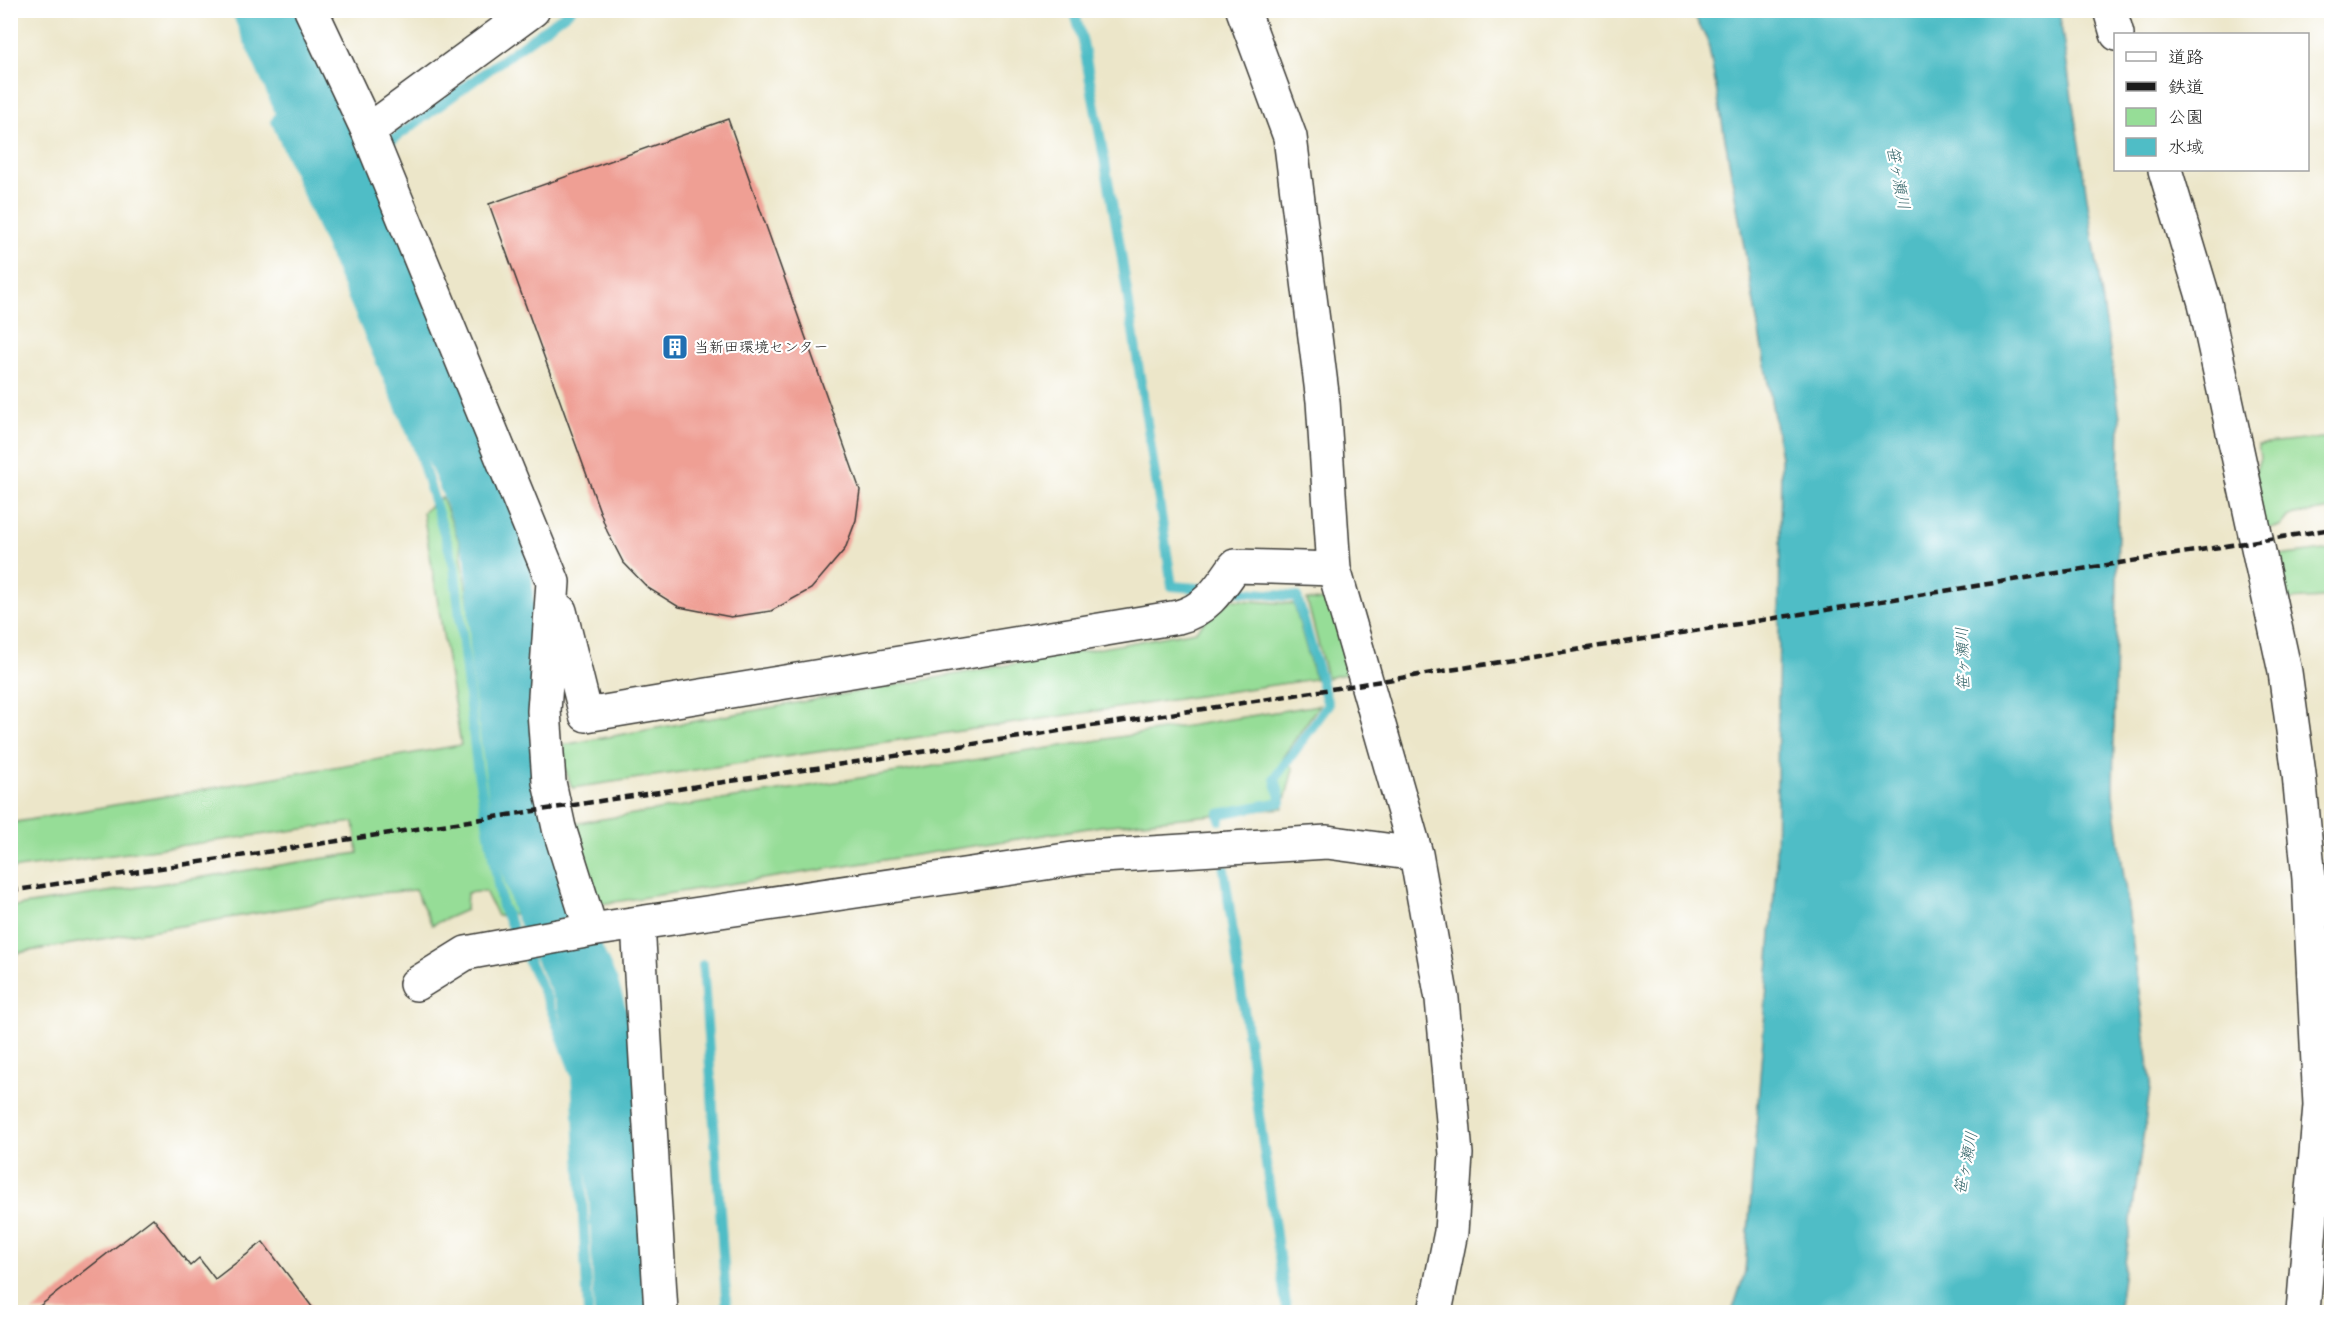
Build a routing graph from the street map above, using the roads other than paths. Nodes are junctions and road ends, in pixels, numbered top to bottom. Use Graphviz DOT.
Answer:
graph roads {
  1 [pos="311,10"];
  2 [pos="533,10"];
  3 [pos="1244,10"];
  4 [pos="2110,10"];
  5 [pos="2117,33"];
  6 [pos="374,146"];
  7 [pos="2165,171"];
  8 [pos="1334,569"];
  9 [pos="553,582"];
  10 [pos="1416,854"];
  11 [pos="639,924"];
  12 [pos="586,931"];
  13 [pos="416,984"];
  14 [pos="2324,1053"];
  15 [pos="661,1312"];
  16 [pos="1435,1312"];
  17 [pos="2303,1312"];
  1 -- 6 [label="street"];
  2 -- 6 [label="street"];
  3 -- 8 [label="street"];
  4 -- 5 [label="street"];
  6 -- 9 [label="street"];
  7 -- 14 [label="street"];
  8 -- 9 [label="street"];
  8 -- 10 [label="street"];
  9 -- 12 [label="street"];
  10 -- 11 [label="street"];
  10 -- 16 [label="street"];
  11 -- 12 [label="street"];
  11 -- 15 [label="street"];
  12 -- 13 [label="street"];
  14 -- 17 [label="street"];
}
